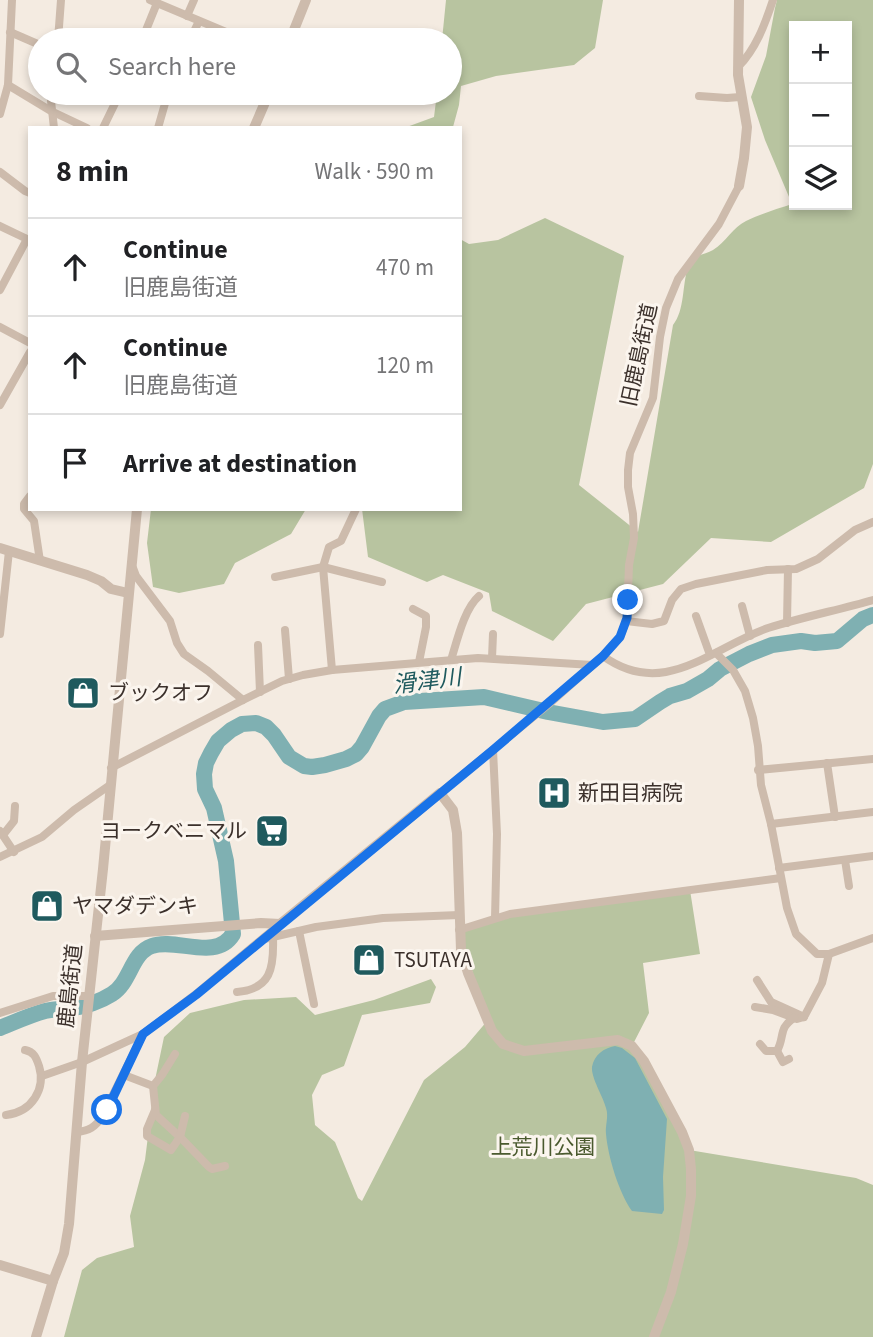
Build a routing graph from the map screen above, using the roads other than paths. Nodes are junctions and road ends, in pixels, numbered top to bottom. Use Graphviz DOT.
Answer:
graph roads {
  1 [pos="12,0"];
  2 [pos="61,0"];
  3 [pos="194,0"];
  4 [pos="306,0"];
  5 [pos="739,0"];
  6 [pos="773,0"];
  7 [pos="153,2"];
  8 [pos="187,16"];
  9 [pos="199,21"];
  10 [pos="59,28"];
  11 [pos="145,28"];
  12 [pos="196,28"];
  13 [pos="216,28"];
  14 [pos="295,28"];
  15 [pos="10,32"];
  16 [pos="28,40"];
  17 [pos="738,67"];
  18 [pos="8,85"];
  19 [pos="699,96"];
  20 [pos="28,97"];
  21 [pos="740,97"];
  22 [pos="41,105"];
  23 [pos="51,105"];
  24 [pos="114,105"];
  25 [pos="165,105"];
  26 [pos="264,105"];
  27 [pos="51,111"];
  28 [pos="0,114"];
  29 [pos="54,126"];
  30 [pos="83,126"];
  31 [pos="104,126"];
  32 [pos="159,126"];
  33 [pos="255,126"];
  34 [pos="0,172"];
  35 [pos="739,187"];
  36 [pos="28,192"];
  37 [pos="0,226"];
  38 [pos="28,239"];
  39 [pos="28,241"];
  40 [pos="0,290"];
  41 [pos="0,327"];
  42 [pos="28,342"];
  43 [pos="28,356"];
  44 [pos="0,405"];
  45 [pos="28,499"];
  46 [pos="137,511"];
  47 [pos="355,511"];
  48 [pos="873,522"];
  49 [pos="4,550"];
  50 [pos="40,561"];
  51 [pos="131,564"];
  52 [pos="323,567"];
  53 [pos="788,569"];
  54 [pos="275,577"];
  55 [pos="382,582"];
  56 [pos="128,593"];
  57 [pos="479,596"];
  58 [pos="873,600"];
  59 [pos="742,606"];
  60 [pos="413,609"];
  61 [pos="696,616"];
  62 [pos="626,621"];
  63 [pos="787,623"];
  64 [pos="285,630"];
  65 [pos="0,634"];
  66 [pos="493,634"];
  67 [pos="750,636"];
  68 [pos="258,645"];
  69 [pos="713,654"];
  70 [pos="603,656"];
  71 [pos="492,658"];
  72 [pos="451,660"];
  73 [pos="419,662"];
  74 [pos="592,665"];
  75 [pos="332,670"];
  76 [pos="289,679"];
  77 [pos="260,692"];
  78 [pos="243,700"];
  79 [pos="493,750"];
  80 [pos="873,759"];
  81 [pos="827,763"];
  82 [pos="111,768"];
  83 [pos="758,771"];
  84 [pos="110,785"];
  85 [pos="440,793"];
  86 [pos="15,806"];
  87 [pos="873,812"];
  88 [pos="835,817"];
  89 [pos="771,824"];
  90 [pos="2,833"];
  91 [pos="14,852"];
  92 [pos="873,856"];
  93 [pos="0,858"];
  94 [pos="845,860"];
  95 [pos="779,868"];
  96 [pos="781,878"];
  97 [pos="849,886"];
  98 [pos="458,915"];
  99 [pos="495,918"];
  100 [pos="280,924"];
  101 [pos="299,930"];
  102 [pos="459,930"];
  103 [pos="95,936"];
  104 [pos="272,938"];
  105 [pos="873,938"];
  106 [pos="263,939"];
  107 [pos="829,954"];
  108 [pos="757,980"];
  109 [pos="237,992"];
  110 [pos="88,1002"];
  111 [pos="314,1004"];
  112 [pos="755,1007"];
  113 [pos="0,1013"];
  114 [pos="799,1018"];
  115 [pos="143,1034"];
  116 [pos="760,1044"];
  117 [pos="25,1050"];
  118 [pos="777,1051"];
  119 [pos="175,1054"];
  120 [pos="789,1059"];
  121 [pos="82,1062"];
  122 [pos="124,1075"];
  123 [pos="42,1076"];
  124 [pos="153,1086"];
  125 [pos="155,1110"];
  126 [pos="6,1115"];
  127 [pos="185,1116"];
  128 [pos="77,1132"];
  129 [pos="180,1137"];
  130 [pos="225,1166"];
  131 [pos="0,1265"];
  132 [pos="53,1281"];
  133 [pos="36,1337"];
  134 [pos="654,1337"];
  1 -- 15 [label="street"];
  2 -- 10 [label="street"];
  3 -- 8 [label="street"];
  4 -- 14 [label="street"];
  5 -- 17 [label="street, 旧鹿島街道"];
  6 -- 17 [label="street"];
  7 -- 8 [label="street"];
  7 -- 11 [label="street"];
  8 -- 9 [label="street"];
  9 -- 12 [label="street"];
  9 -- 13 [label="street"];
  15 -- 16 [label="street"];
  15 -- 18 [label="street"];
  17 -- 21 [label="street, 旧鹿島街道"];
  18 -- 20 [label="street"];
  18 -- 28 [label="street"];
  19 -- 21 [label="street"];
  21 -- 35 [label="street, 旧鹿島街道"];
  22 -- 27 [label="street"];
  23 -- 27 [label="street"];
  24 -- 31 [label="street"];
  25 -- 32 [label="street"];
  26 -- 33 [label="street"];
  27 -- 29 [label="street"];
  27 -- 30 [label="street"];
  34 -- 36 [label="street"];
  35 -- 62 [label="street, 旧鹿島街道"];
  37 -- 38 [label="street"];
  39 -- 40 [label="street"];
  41 -- 42 [label="street"];
  43 -- 44 [label="street"];
  45 -- 50 [label="street"];
  46 -- 51 [label="street, 鹿島街道"];
  47 -- 52 [label="street"];
  48 -- 53 [label="street"];
  49 -- 50 [label="street"];
  49 -- 65 [label="street"];
  50 -- 56 [label="street"];
  51 -- 56 [label="street, 鹿島街道"];
  51 -- 78 [label="street"];
  52 -- 54 [label="street"];
  52 -- 55 [label="street"];
  52 -- 75 [label="street"];
  53 -- 62 [label="street"];
  53 -- 63 [label="street"];
  56 -- 82 [label="street, 鹿島街道"];
  57 -- 72 [label="street"];
  58 -- 63 [label="street"];
  59 -- 67 [label="street"];
  60 -- 73 [label="street"];
  61 -- 69 [label="street"];
  62 -- 70 [label="street, 旧鹿島街道"];
  63 -- 67 [label="street"];
  64 -- 76 [label="street"];
  66 -- 71 [label="street"];
  67 -- 69 [label="street"];
  68 -- 77 [label="street"];
  69 -- 70 [label="street"];
  69 -- 83 [label="street"];
  70 -- 74 [label="street, 旧鹿島街道"];
  71 -- 72 [label="street"];
  71 -- 74 [label="street"];
  72 -- 73 [label="street"];
  73 -- 75 [label="street"];
  74 -- 79 [label="street, 旧鹿島街道"];
  75 -- 76 [label="street"];
  76 -- 77 [label="street"];
  77 -- 78 [label="street"];
  78 -- 82 [label="street"];
  79 -- 85 [label="street"];
  79 -- 99 [label="street"];
  80 -- 81 [label="street"];
  81 -- 83 [label="street"];
  81 -- 88 [label="street"];
  82 -- 84 [label="street, 鹿島街道"];
  83 -- 89 [label="street"];
  84 -- 91 [label="street"];
  84 -- 103 [label="street, 鹿島街道"];
  85 -- 98 [label="street"];
  85 -- 100 [label="street"];
  86 -- 90 [label="street"];
  87 -- 88 [label="street"];
  88 -- 89 [label="street"];
  89 -- 95 [label="street"];
  90 -- 91 [label="street"];
  91 -- 93 [label="street"];
  92 -- 94 [label="street"];
  94 -- 95 [label="street"];
  94 -- 97 [label="street"];
  95 -- 96 [label="street"];
  96 -- 99 [label="street"];
  96 -- 107 [label="street"];
  98 -- 101 [label="street"];
  98 -- 102 [label="street"];
  99 -- 102 [label="street"];
  100 -- 103 [label="street"];
  100 -- 106 [label="street"];
  101 -- 104 [label="street"];
  101 -- 111 [label="street"];
  102 -- 134 [label="street"];
  103 -- 110 [label="street, 鹿島街道"];
  104 -- 106 [label="street"];
  104 -- 109 [label="street"];
  105 -- 107 [label="street"];
  106 -- 115 [label="street"];
  107 -- 114 [label="street"];
  108 -- 114 [label="street"];
  110 -- 113 [label="street"];
  110 -- 121 [label="street, 鹿島街道"];
  112 -- 114 [label="street"];
  114 -- 118 [label="street"];
  115 -- 121 [label="street"];
  115 -- 122 [label="street"];
  116 -- 118 [label="street"];
  117 -- 123 [label="street"];
  118 -- 120 [label="street"];
  119 -- 124 [label="street"];
  121 -- 123 [label="street"];
  121 -- 128 [label="street, 鹿島街道"];
  122 -- 124 [label="street"];
  122 -- 128 [label="street"];
  123 -- 126 [label="street"];
  124 -- 125 [label="street"];
  125 -- 129 [label="street"];
  125 -- 129 [label="street"];
  127 -- 129 [label="street"];
  128 -- 132 [label="street, 鹿島街道"];
  129 -- 130 [label="street"];
  131 -- 132 [label="street"];
  132 -- 133 [label="street, 鹿島街道"];
}
